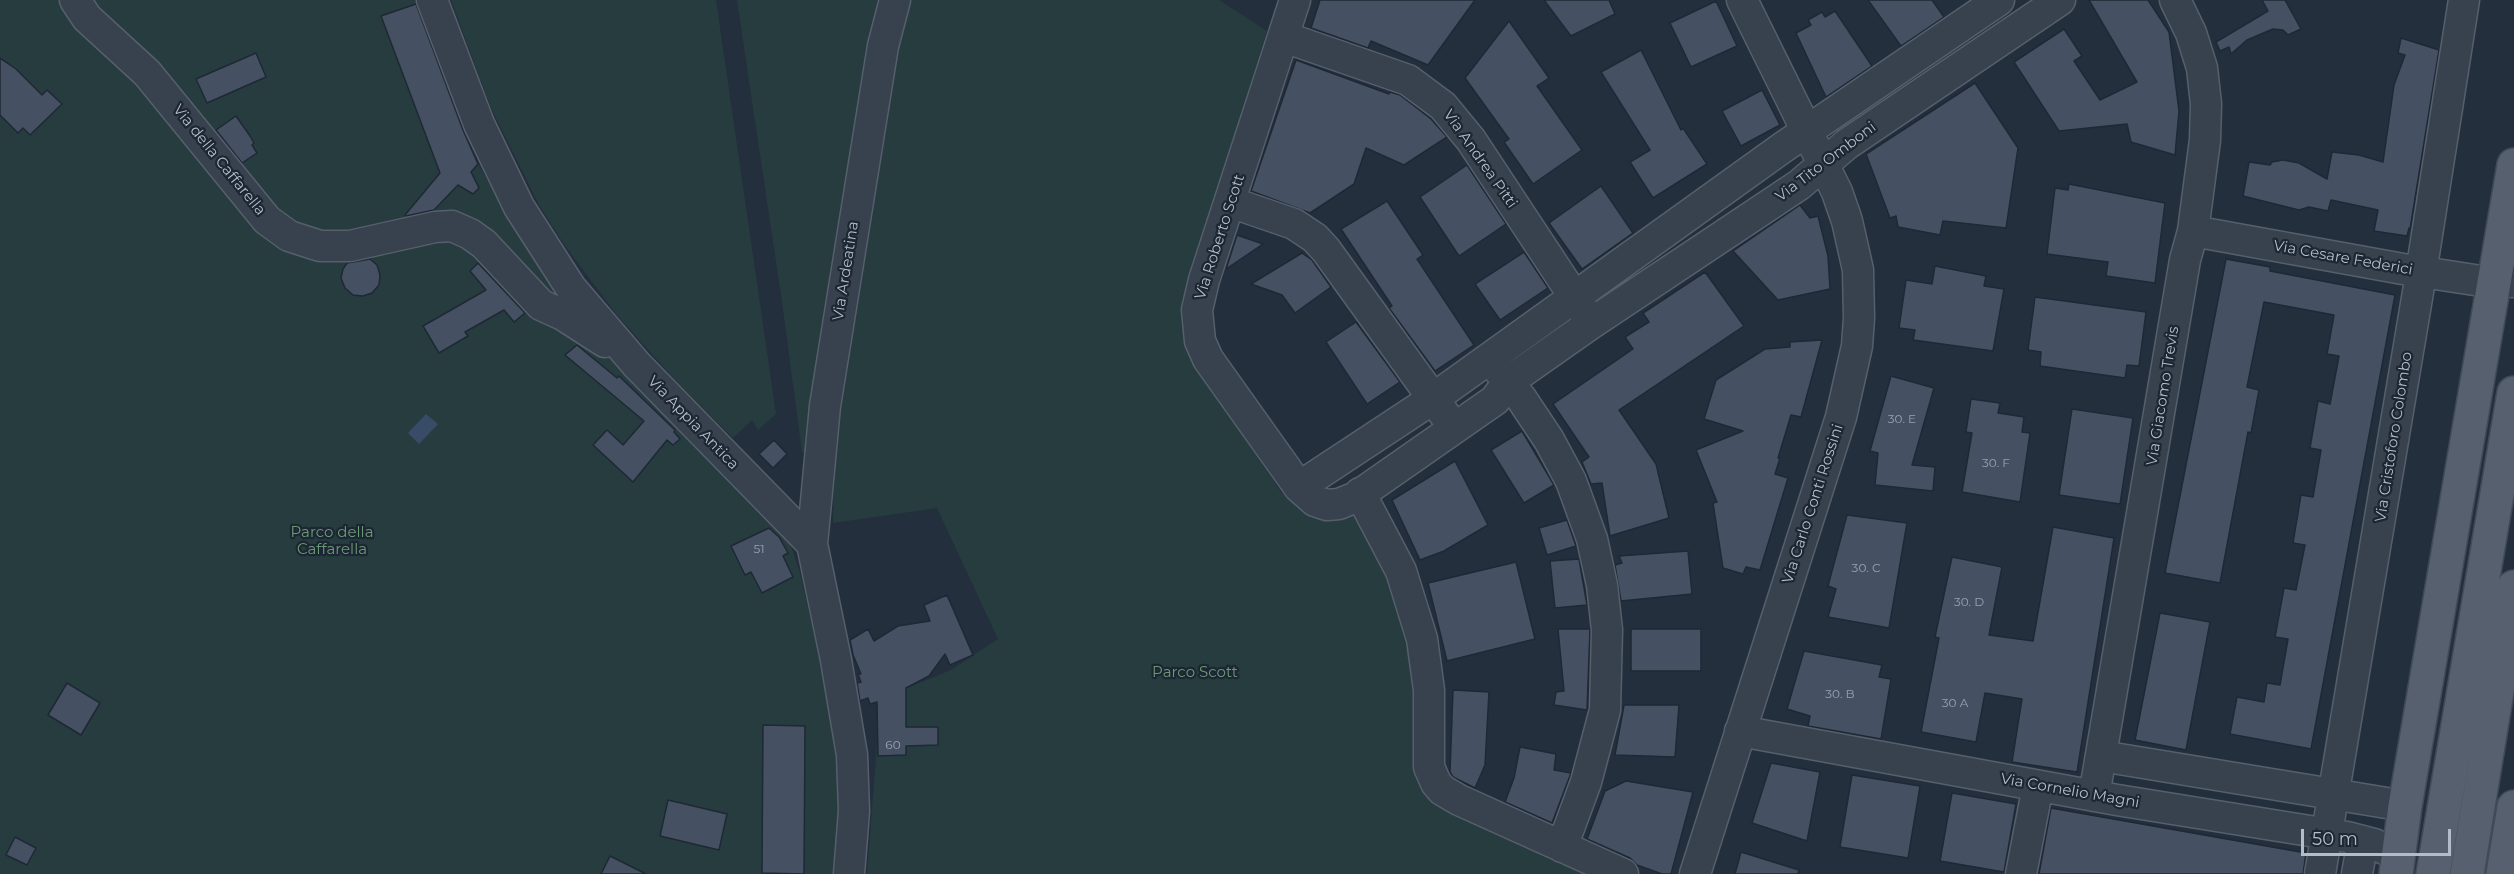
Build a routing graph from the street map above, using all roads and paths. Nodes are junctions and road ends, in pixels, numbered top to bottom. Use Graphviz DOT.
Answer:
graph roads {
  1 [pos="75,0"];
  2 [pos="432,0"];
  3 [pos="895,0"];
  4 [pos="1295,0"];
  5 [pos="1742,0"];
  6 [pos="2000,0"];
  7 [pos="2060,0"];
  8 [pos="2175,0"];
  9 [pos="2463,0"];
  10 [pos="1284,37"];
  11 [pos="1806,131"];
  12 [pos="1825,165"];
  13 [pos="2514,165"];
  14 [pos="1230,202"];
  15 [pos="2193,231"];
  16 [pos="2421,272"];
  17 [pos="2504,282"];
  18 [pos="1575,297"];
  19 [pos="1592,322"];
  20 [pos="1489,359"];
  21 [pos="637,365"];
  22 [pos="1508,382"];
  23 [pos="2514,393"];
  24 [pos="1434,398"];
  25 [pos="1455,428"];
  26 [pos="1299,487"];
  27 [pos="1360,493"];
  28 [pos="812,544"];
  29 [pos="2514,586"];
  30 [pos="2444,589"];
  31 [pos="2506,670"];
  32 [pos="2467,673"];
  33 [pos="1740,731"];
  34 [pos="2101,756"];
  35 [pos="2038,786"];
  36 [pos="2334,795"];
  37 [pos="2094,796"];
  38 [pos="2405,806"];
  39 [pos="2514,807"];
  40 [pos="2327,835"];
  41 [pos="2363,841"];
  42 [pos="1562,847"];
  43 [pos="2397,865"];
  44 [pos="2504,873"];
  45 [pos="849,874"];
  46 [pos="1623,874"];
  47 [pos="1695,874"];
  48 [pos="2021,874"];
  49 [pos="2320,874"];
  50 [pos="2357,874"];
  51 [pos="2433,874"];
  52 [pos="2467,874"];
  1 -- 21 [label="street, Via della Caffarella"];
  2 -- 21 [label="street, Via Appia Antica"];
  3 -- 28 [label="street, Via Ardeatina"];
  4 -- 10 [label="street, Via Roberto Scott"];
  5 -- 11 [label="street, Via Carlo Conti Rossini"];
  6 -- 11 [label="street"];
  7 -- 12 [label="street, Via Tito Omboni"];
  8 -- 15 [label="street, Via Giacomo Trevis"];
  9 -- 16 [label="street, Via Cristoforo Colombo"];
  10 -- 14 [label="street, Via Roberto Scott"];
  10 -- 18 [label="street, Via Andrea Pitti"];
  11 -- 12 [label="street, Via Carlo Conti Rossini"];
  11 -- 18 [label="street"];
  12 -- 19 [label="street, Via Tito Omboni"];
  12 -- 33 [label="street, Via Carlo Conti Rossini"];
  13 -- 17 [label="main road"];
  14 -- 24 [label="street"];
  14 -- 26 [label="street, Via Roberto Scott"];
  15 -- 16 [label="street, Via Cesare Federici"];
  15 -- 34 [label="street, Via Giacomo Trevis"];
  16 -- 17 [label="street, Via Cesare Federici"];
  16 -- 36 [label="street, Via Cristoforo Colombo"];
  17 -- 30 [label="main road"];
  18 -- 19 [label="street"];
  18 -- 20 [label="street"];
  19 -- 22 [label="street, Via Tito Omboni"];
  20 -- 22 [label="street"];
  20 -- 24 [label="street"];
  21 -- 28 [label="street, Via Appia Antica"];
  22 -- 25 [label="street, Via Tito Omboni"];
  22 -- 42 [label="street"];
  23 -- 32 [label="main road"];
  24 -- 25 [label="street"];
  24 -- 26 [label="street"];
  25 -- 27 [label="street, Via Tito Omboni"];
  26 -- 27 [label="street, Via Roberto Scott"];
  27 -- 42 [label="street"];
  28 -- 45 [label="street"];
  29 -- 31 [label="main road"];
  30 -- 32 [label="main road"];
  30 -- 38 [label="main road"];
  31 -- 52 [label="main road"];
  32 -- 51 [label="main road"];
  33 -- 35 [label="street, Via Cornelio Magni"];
  33 -- 47 [label="street, Via Carlo Conti Rossini"];
  34 -- 36 [label="street"];
  34 -- 37 [label="street, Via Giacomo Trevis"];
  35 -- 37 [label="street, Via Cornelio Magni"];
  35 -- 48 [label="street"];
  36 -- 38 [label="street"];
  36 -- 40 [label="street, Via Cristoforo Colombo"];
  37 -- 40 [label="street, Via Cornelio Magni"];
  38 -- 43 [label="main road"];
  39 -- 44 [label="main road"];
  40 -- 41 [label="street, Via Cornelio Magni"];
  40 -- 49 [label="street, Via Cristoforo Colombo"];
  41 -- 43 [label="street, Via Cornelio Magni"];
  41 -- 50 [label="street"];
  42 -- 46 [label="street"];
}
